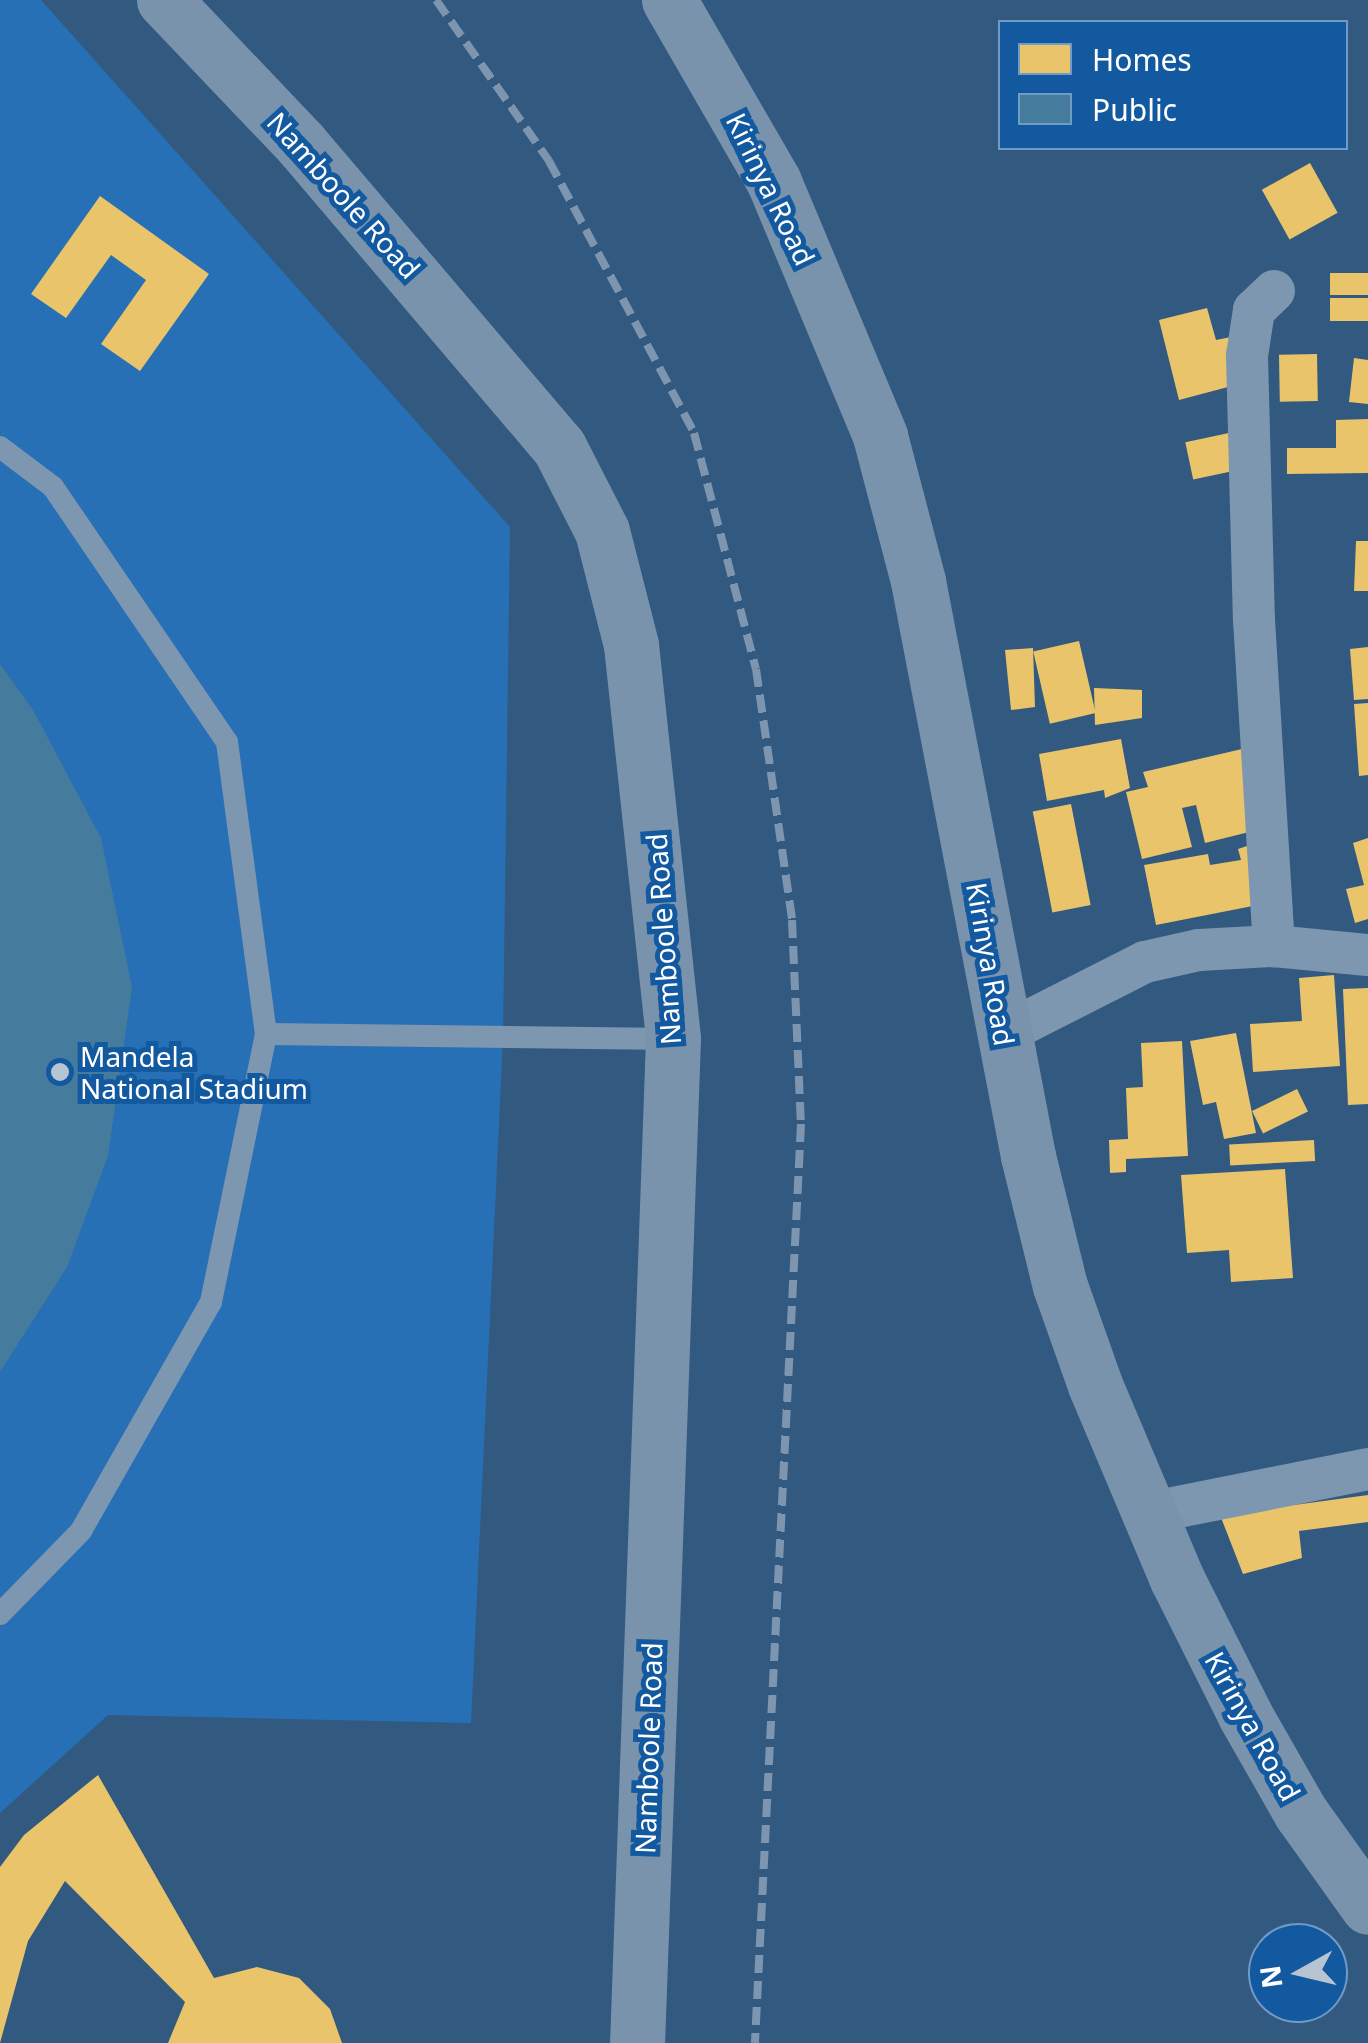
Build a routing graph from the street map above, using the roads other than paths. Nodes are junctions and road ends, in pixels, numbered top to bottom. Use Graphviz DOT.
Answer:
graph roads {
  1 [pos="164,0"];
  2 [pos="669,0"];
  3 [pos="1274,291"];
  4 [pos="0,447"];
  5 [pos="1274,946"];
  6 [pos="1368,956"];
  7 [pos="266,1034"];
  8 [pos="1003,1034"];
  9 [pos="674,1039"];
  10 [pos="1368,1470"];
  11 [pos="1148,1513"];
  12 [pos="0,1614"];
  13 [pos="1368,1907"];
  14 [pos="637,2043"];
  1 -- 9 [label="street, Namboole Road"];
  2 -- 8 [label="street, Kirinya Road"];
  3 -- 5 [label="street"];
  4 -- 7 [label="lane"];
  5 -- 6 [label="street"];
  5 -- 8 [label="street"];
  7 -- 9 [label="lane"];
  7 -- 12 [label="lane"];
  8 -- 11 [label="street, Kirinya Road"];
  9 -- 14 [label="street, Namboole Road"];
  10 -- 11 [label="street"];
  11 -- 13 [label="street, Kirinya Road"];
}
